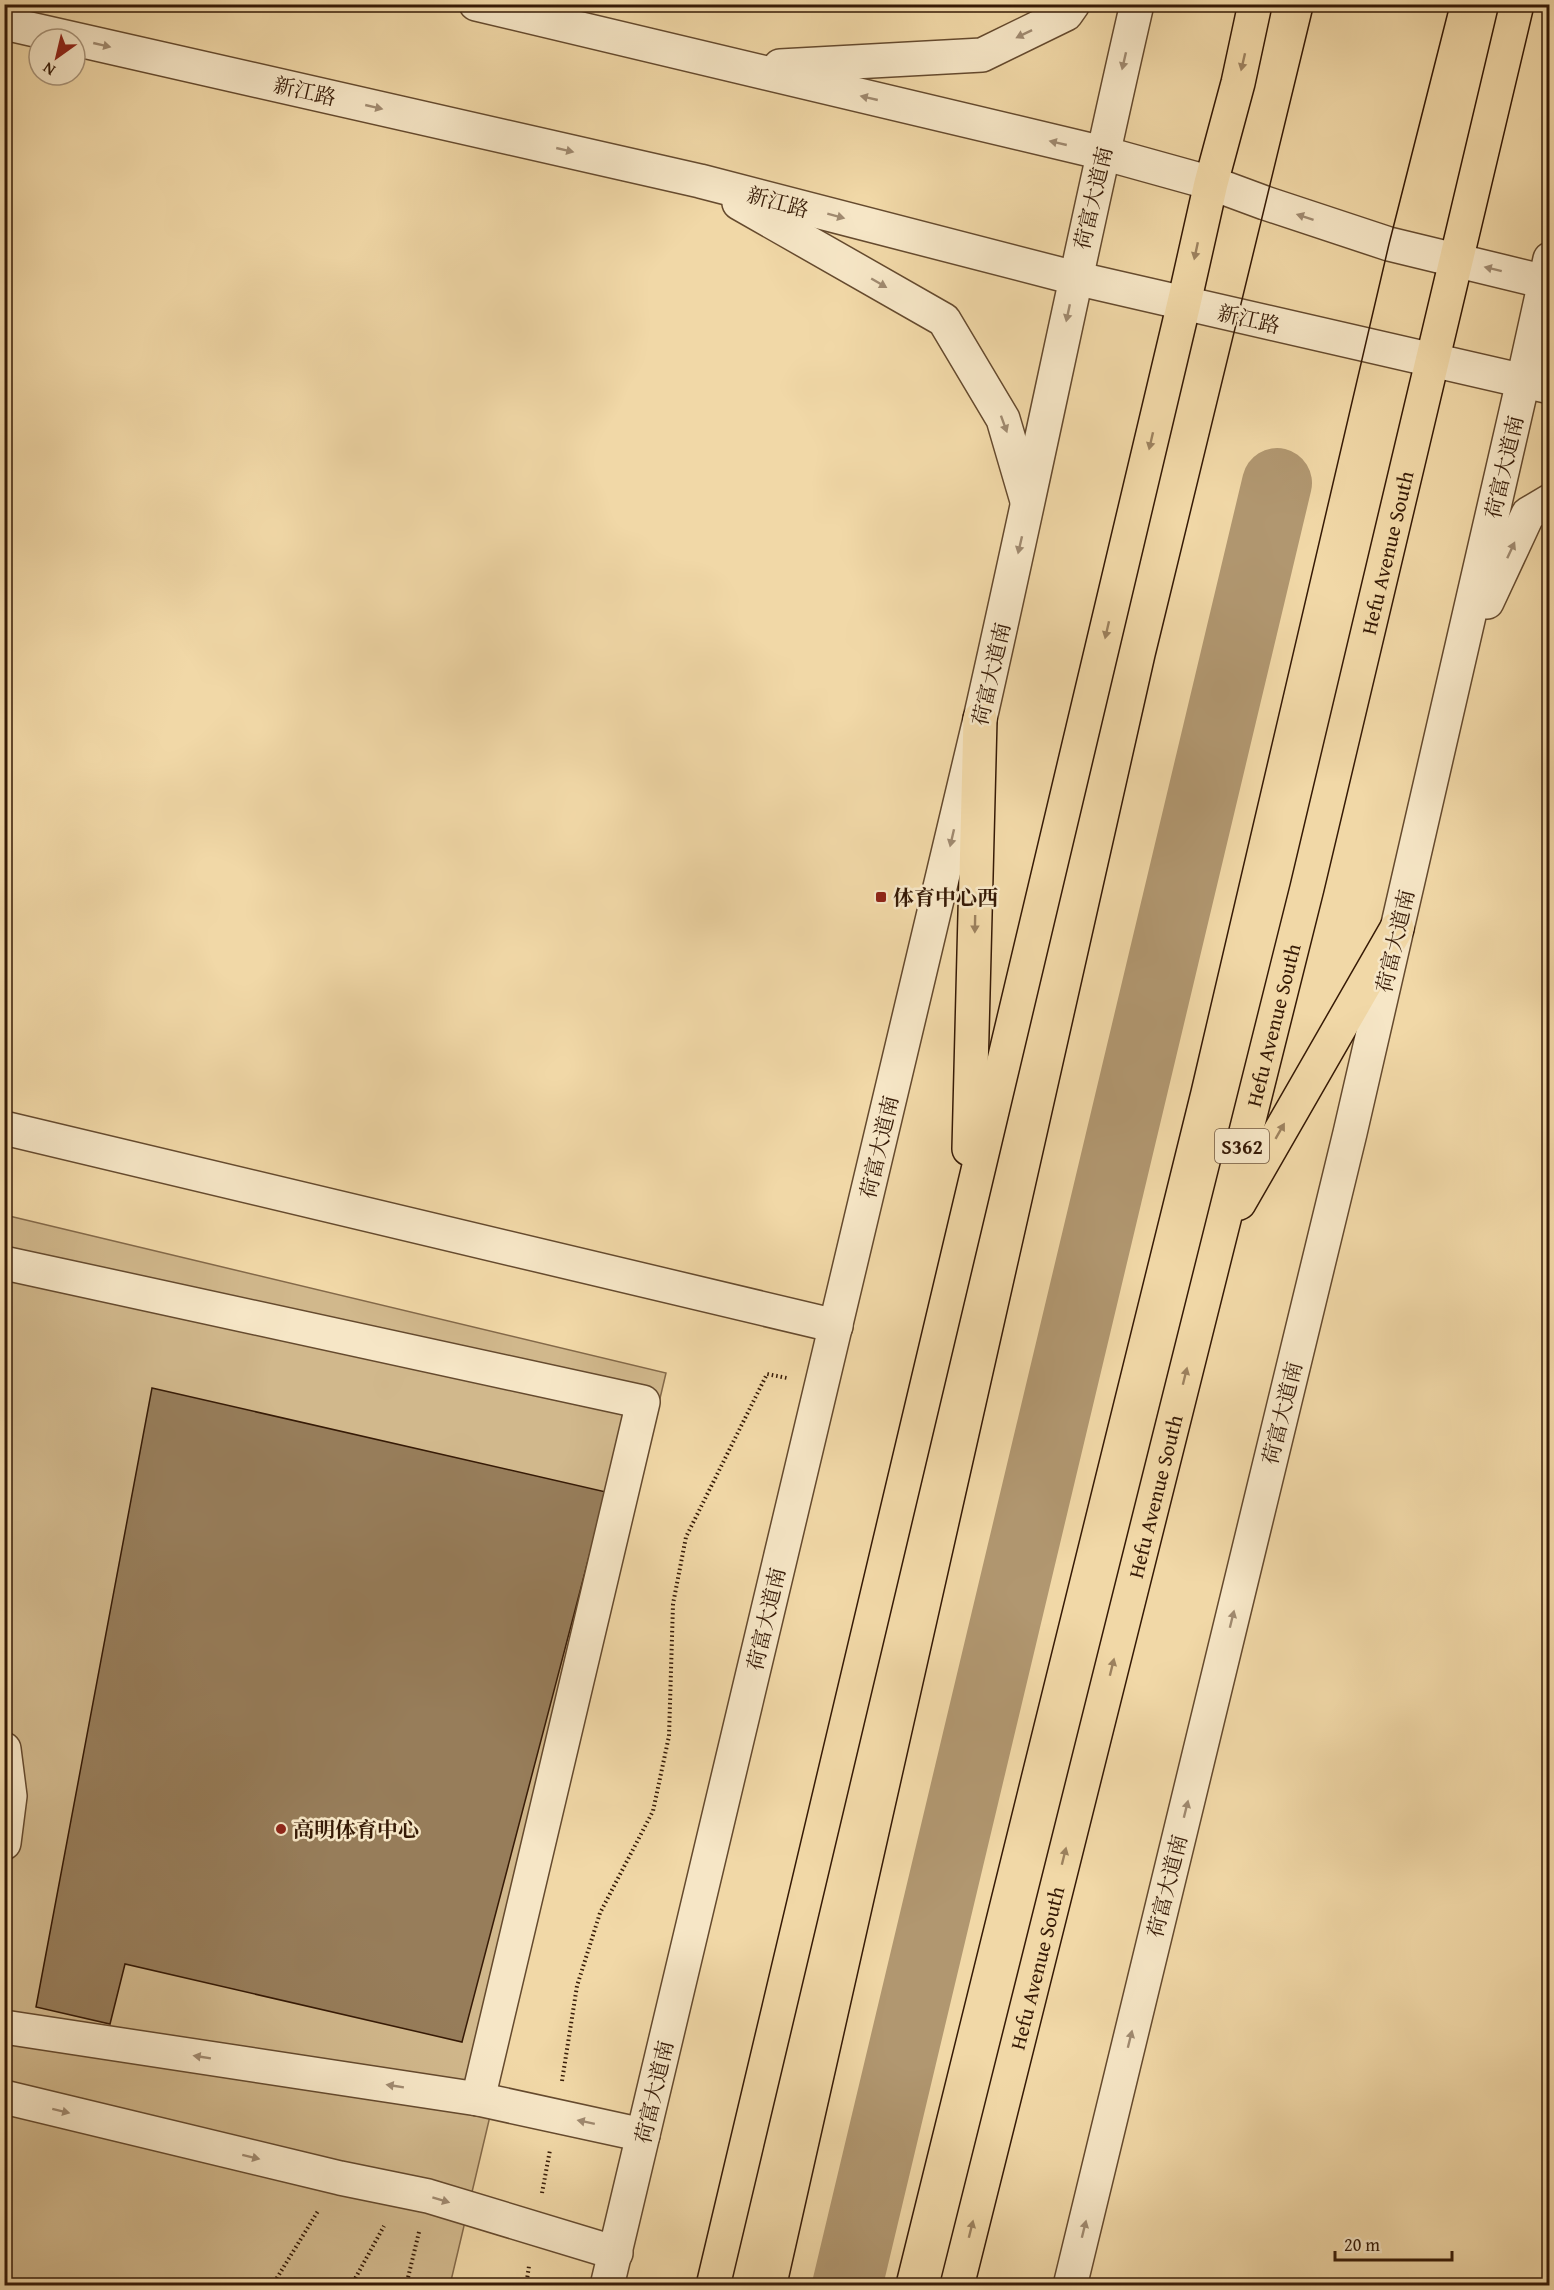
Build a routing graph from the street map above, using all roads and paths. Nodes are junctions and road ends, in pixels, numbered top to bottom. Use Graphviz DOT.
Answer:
graph roads {
  1 [pos="476,4"];
  2 [pos="1073,4"];
  3 [pos="1137,4"];
  4 [pos="1256,4"];
  5 [pos="1516,4"];
  6 [pos="4,22"];
  7 [pos="742,68"];
  8 [pos="1102,153"];
  9 [pos="700,182"];
  10 [pos="1211,183"];
  11 [pos="1454,260"];
  12 [pos="1548,275"];
  13 [pos="1075,278"];
  14 [pos="1184,303"];
  15 [pos="1431,360"];
  16 [pos="1536,384"];
  17 [pos="1550,501"];
  18 [pos="1029,506"];
  19 [pos="1460,660"];
  20 [pos="980,719"];
  21 [pos="1397,928"];
  22 [pos="4,1128"];
  23 [pos="968,1216"];
  24 [pos="1220,1236"];
  25 [pos="4,1263"];
  26 [pos="836,1326"];
  27 [pos="822,1385"];
  28 [pos="4,1749"];
  29 [pos="4,1843"];
  30 [pos="4,2027"];
  31 [pos="4,2097"];
  32 [pos="478,2099"];
  33 [pos="557,2116"];
  34 [pos="643,2135"];
  35 [pos="340,2178"];
  36 [pos="416,2194"];
  37 [pos="535,2229"];
  38 [pos="616,2253"];
  39 [pos="272,2286"];
  40 [pos="351,2286"];
  41 [pos="406,2286"];
  42 [pos="526,2286"];
  43 [pos="607,2286"];
  44 [pos="713,2286"];
  45 [pos="957,2286"];
  46 [pos="1070,2286"];
  1 -- 7 [label="street"];
  2 -- 7 [label="street, one-way"];
  3 -- 8 [label="street, 荷富大道南, one-way"];
  4 -- 10 [label="main road, one-way"];
  5 -- 11 [label="main road, Hefu Avenue South / S362"];
  6 -- 9 [label="street, 新江路, one-way"];
  8 -- 7 [label="street, one-way"];
  8 -- 10 [label="street"];
  8 -- 13 [label="street, 荷富大道南"];
  9 -- 13 [label="street, 新江路, one-way"];
  9 -- 18 [label="street, one-way"];
  11 -- 10 [label="street, one-way"];
  10 -- 14 [label="main road, one-way"];
  12 -- 11 [label="street, one-way"];
  11 -- 15 [label="main road, Hefu Avenue South / S362"];
  12 -- 16 [label="street, 荷富大道南"];
  13 -- 14 [label="street, 新江路"];
  13 -- 18 [label="street, 荷富大道南, one-way"];
  14 -- 15 [label="street, 新江路"];
  14 -- 23 [label="main road, one-way"];
  15 -- 16 [label="street, 新江路"];
  15 -- 24 [label="main road, Hefu Avenue South / S362"];
  16 -- 19 [label="street, 荷富大道南"];
  19 -- 17 [label="street, one-way"];
  18 -- 20 [label="street, 荷富大道南, one-way"];
  19 -- 21 [label="street, 荷富大道南"];
  20 -- 23 [label="main road, one-way"];
  20 -- 26 [label="street, 荷富大道南, one-way"];
  24 -- 21 [label="main road, one-way"];
  46 -- 21 [label="street, 荷富大道南, one-way"];
  22 -- 26 [label="street"];
  23 -- 44 [label="main road"];
  45 -- 24 [label="main road, Hefu Avenue South / S362, one-way"];
  25 -- 32 [label="street"];
  26 -- 27 [label="street, 荷富大道南"];
  27 -- 33 [label="path"];
  27 -- 34 [label="street, 荷富大道南"];
  28 -- 29 [label="street"];
  32 -- 30 [label="street, one-way"];
  31 -- 35 [label="street, one-way"];
  32 -- 33 [label="street"];
  34 -- 33 [label="street, one-way"];
  33 -- 37 [label="path"];
  34 -- 38 [label="street, 荷富大道南"];
  35 -- 36 [label="street"];
  35 -- 39 [label="path"];
  36 -- 37 [label="street, one-way"];
  36 -- 40 [label="path"];
  36 -- 41 [label="path"];
  37 -- 38 [label="street"];
  37 -- 42 [label="path"];
  38 -- 43 [label="street, 荷富大道南"];
}
